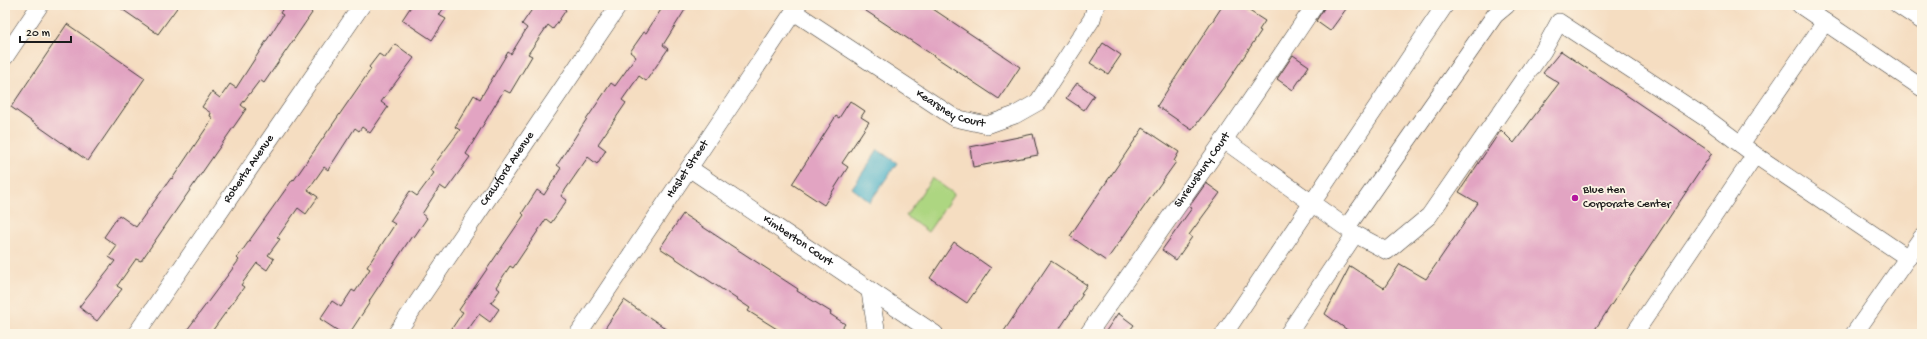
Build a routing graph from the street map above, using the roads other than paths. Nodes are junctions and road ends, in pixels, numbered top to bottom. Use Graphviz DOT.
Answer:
graph roads {
  1 [pos="40,5"];
  2 [pos="362,5"];
  3 [pos="619,5"];
  4 [pos="1096,5"];
  5 [pos="1315,5"];
  6 [pos="1445,5"];
  7 [pos="1507,5"];
  8 [pos="1800,5"];
  9 [pos="1898,5"];
  10 [pos="796,9"];
  11 [pos="1922,21"];
  12 [pos="1825,22"];
  13 [pos="5,57"];
  14 [pos="1922,88"];
  15 [pos="1224,140"];
  16 [pos="1740,144"];
  17 [pos="1756,155"];
  18 [pos="689,168"];
  19 [pos="1312,203"];
  20 [pos="1351,231"];
  21 [pos="1922,237"];
  22 [pos="1908,258"];
  23 [pos="870,292"];
  24 [pos="136,334"];
  25 [pos="396,334"];
  26 [pos="578,334"];
  27 [pos="874,334"];
  28 [pos="935,334"];
  29 [pos="1088,334"];
  30 [pos="1224,334"];
  31 [pos="1288,334"];
  32 [pos="1634,334"];
  33 [pos="1854,334"];
  1 -- 13 [label="street"];
  2 -- 24 [label="street, Roberta Avenue"];
  3 -- 25 [label="street, Crawford Avenue"];
  4 -- 10 [label="street, Kearsney Court"];
  5 -- 15 [label="street, Shrewsbury Court"];
  6 -- 19 [label="street"];
  7 -- 20 [label="street"];
  8 -- 12 [label="street"];
  9 -- 11 [label="street"];
  10 -- 18 [label="street, Haslet Street"];
  12 -- 14 [label="street"];
  12 -- 16 [label="street"];
  15 -- 19 [label="street"];
  15 -- 29 [label="street, Shrewsbury Court"];
  16 -- 17 [label="street"];
  16 -- 20 [label="street"];
  17 -- 22 [label="street"];
  17 -- 32 [label="street"];
  18 -- 23 [label="street, Kimberton Court"];
  18 -- 26 [label="street, Haslet Street"];
  19 -- 20 [label="street"];
  19 -- 30 [label="street"];
  20 -- 31 [label="street"];
  21 -- 22 [label="street"];
  22 -- 33 [label="street"];
  23 -- 27 [label="street"];
  23 -- 28 [label="street, Kimberton Court"];
}
